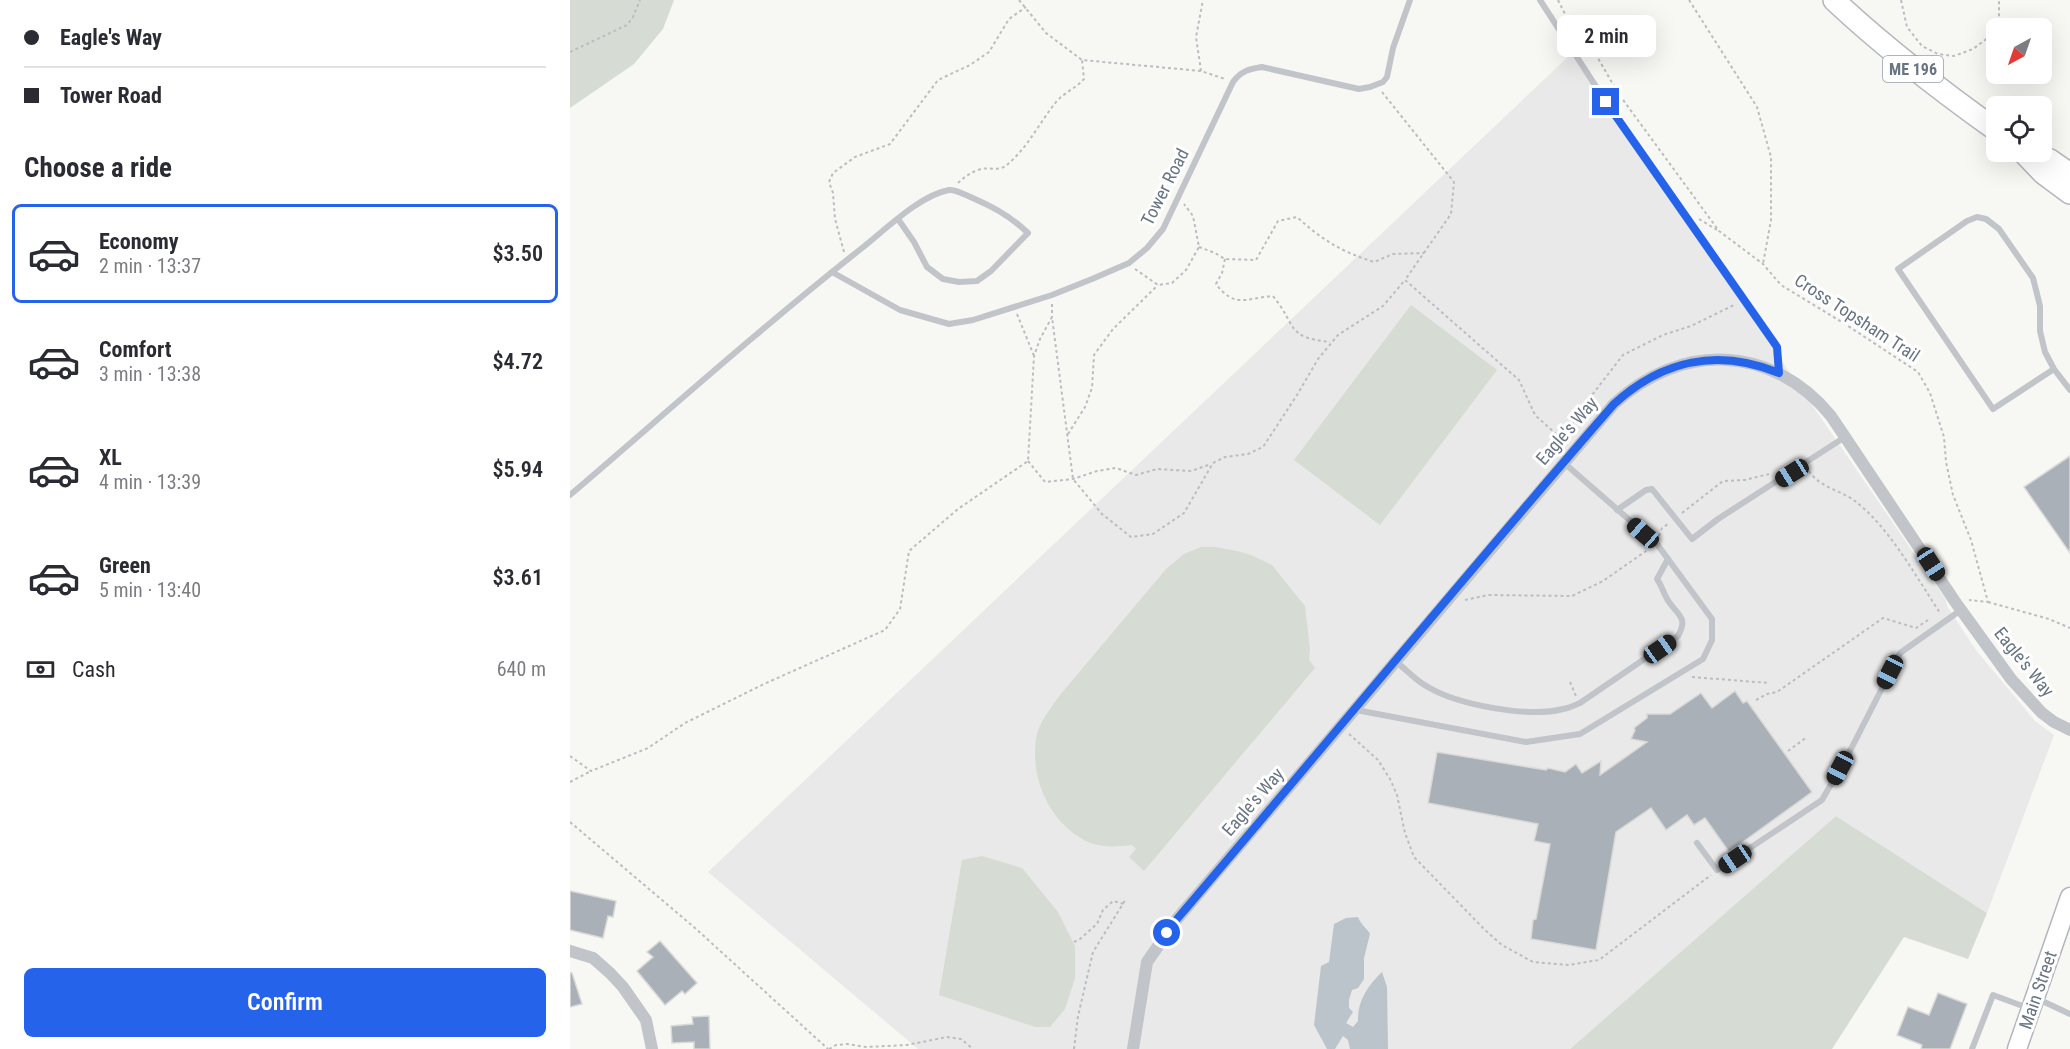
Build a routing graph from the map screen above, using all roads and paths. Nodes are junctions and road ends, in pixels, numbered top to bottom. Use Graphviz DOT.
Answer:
graph roads {
  1 [pos="640,0"];
  2 [pos="1019,0"];
  3 [pos="1203,0"];
  4 [pos="1410,0"];
  5 [pos="1540,0"];
  6 [pos="1558,0"];
  7 [pos="1689,0"];
  8 [pos="1834,0"];
  9 [pos="1901,0"];
  10 [pos="1998,0"];
  11 [pos="1557,5"];
  12 [pos="1026,7"];
  13 [pos="1563,10"];
  14 [pos="570,52"];
  15 [pos="1082,60"];
  16 [pos="1201,71"];
  17 [pos="1233,82"];
  18 [pos="1376,85"];
  19 [pos="1986,123"];
  20 [pos="2052,161"];
  21 [pos="2033,162"];
  22 [pos="2070,174"];
  23 [pos="952,190"];
  24 [pos="2070,193"];
  25 [pos="1178,196"];
  26 [pos="898,219"];
  27 [pos="1199,247"];
  28 [pos="1424,253"];
  29 [pos="1225,259"];
  30 [pos="846,261"];
  31 [pos="1129,263"];
  32 [pos="1763,264"];
  33 [pos="832,272"];
  34 [pos="1405,280"];
  35 [pos="1158,285"];
  36 [pos="1052,296"];
  37 [pos="1744,300"];
  38 [pos="1014,307"];
  39 [pos="1052,318"];
  40 [pos="1332,342"];
  41 [pos="1034,356"];
  42 [pos="2054,369"];
  43 [pos="1779,373"];
  44 [pos="2070,390"];
  45 [pos="1068,436"];
  46 [pos="1845,437"];
  47 [pos="1562,439"];
  48 [pos="1574,450"];
  49 [pos="1028,460"];
  50 [pos="1563,462"];
  51 [pos="1213,463"];
  52 [pos="1804,465"];
  53 [pos="1773,473"];
  54 [pos="1074,479"];
  55 [pos="570,495"];
  56 [pos="1617,510"];
  57 [pos="1676,518"];
  58 [pos="1657,544"];
  59 [pos="1668,559"];
  60 [pos="1460,601"];
  61 [pos="1988,602"];
  62 [pos="1957,609"];
  63 [pos="1940,613"];
  64 [pos="2070,628"];
  65 [pos="1395,661"];
  66 [pos="1692,676"];
  67 [pos="1769,683"];
  68 [pos="1756,700"];
  69 [pos="1355,710"];
  70 [pos="2070,730"];
  71 [pos="1349,734"];
  72 [pos="1807,737"];
  73 [pos="1788,751"];
  74 [pos="570,756"];
  75 [pos="591,771"];
  76 [pos="570,783"];
  77 [pos="570,822"];
  78 [pos="1697,843"];
  79 [pos="1717,870"];
  80 [pos="1126,899"];
  81 [pos="2069,902"];
  82 [pos="1124,904"];
  83 [pos="1074,942"];
  84 [pos="570,951"];
  85 [pos="2033,1003"];
  86 [pos="2070,1014"];
  87 [pos="652,1049"];
  88 [pos="828,1049"];
  89 [pos="973,1049"];
  90 [pos="1074,1049"];
  91 [pos="1133,1049"];
  92 [pos="1972,1049"];
  93 [pos="2017,1049"];
  1 -- 14 [label="path"];
  2 -- 12 [label="path"];
  3 -- 16 [label="path"];
  4 -- 18 [label="lane"];
  5 -- 37 [label="lane"];
  6 -- 13 [label="path, Cross Topsham Trail"];
  7 -- 32 [label="path"];
  8 -- 19 [label="highway, ME 196"];
  9 -- 10 [label="path"];
  11 -- 13 [label="path"];
  12 -- 15 [label="path"];
  12 -- 30 [label="path"];
  13 -- 32 [label="path, Cross Topsham Trail"];
  15 -- 16 [label="path"];
  15 -- 23 [label="path"];
  16 -- 17 [label="path"];
  17 -- 18 [label="lane"];
  17 -- 25 [label="lane, Tower Road"];
  18 -- 28 [label="path"];
  20 -- 22 [label="highway"];
  21 -- 24 [label="highway"];
  23 -- 26 [label="lane"];
  23 -- 26 [label="lane"];
  25 -- 27 [label="path"];
  25 -- 31 [label="lane, Tower Road"];
  26 -- 30 [label="lane"];
  27 -- 29 [label="path"];
  27 -- 35 [label="path"];
  28 -- 29 [label="path"];
  28 -- 34 [label="path"];
  29 -- 40 [label="path"];
  30 -- 33 [label="lane"];
  31 -- 35 [label="path"];
  31 -- 36 [label="lane, Tower Road"];
  32 -- 61 [label="path, Cross Topsham Trail"];
  33 -- 38 [label="lane, Tower Road"];
  33 -- 55 [label="lane"];
  34 -- 40 [label="path"];
  34 -- 47 [label="path"];
  35 -- 45 [label="path"];
  36 -- 38 [label="lane, Tower Road"];
  36 -- 39 [label="path"];
  37 -- 43 [label="lane"];
  37 -- 47 [label="path"];
  38 -- 41 [label="path"];
  39 -- 41 [label="path"];
  39 -- 45 [label="path"];
  40 -- 51 [label="path"];
  41 -- 49 [label="path"];
  42 -- 42 [label="lane"];
  42 -- 44 [label="lane"];
  43 -- 46 [label="street, Eagle's Way"];
  43 -- 48 [label="street, Eagle's Way"];
  45 -- 54 [label="path"];
  46 -- 52 [label="lane"];
  46 -- 62 [label="street, Eagle's Way"];
  47 -- 48 [label="path"];
  48 -- 50 [label="street, Eagle's Way"];
  49 -- 54 [label="path"];
  49 -- 75 [label="path"];
  50 -- 56 [label="lane"];
  50 -- 65 [label="street, Eagle's Way"];
  51 -- 54 [label="path"];
  51 -- 54 [label="path"];
  52 -- 57 [label="lane"];
  52 -- 63 [label="path"];
  53 -- 57 [label="path"];
  56 -- 57 [label="lane"];
  56 -- 58 [label="lane"];
  57 -- 58 [label="path"];
  58 -- 59 [label="lane"];
  58 -- 60 [label="path"];
  59 -- 65 [label="lane"];
  59 -- 69 [label="lane"];
  61 -- 62 [label="path"];
  61 -- 64 [label="path"];
  62 -- 63 [label="path"];
  62 -- 70 [label="street, Eagle's Way"];
  62 -- 79 [label="lane"];
  63 -- 68 [label="path"];
  65 -- 69 [label="street, Eagle's Way"];
  66 -- 67 [label="path"];
  69 -- 91 [label="street, Eagle's Way"];
  71 -- 79 [label="path"];
  72 -- 73 [label="path"];
  74 -- 75 [label="path"];
  75 -- 76 [label="path"];
  77 -- 88 [label="path"];
  78 -- 79 [label="lane"];
  80 -- 82 [label="path"];
  81 -- 85 [label="main road, Main Street"];
  82 -- 83 [label="path"];
  82 -- 90 [label="path"];
  84 -- 87 [label="street"];
  85 -- 86 [label="lane"];
  85 -- 92 [label="lane"];
  85 -- 93 [label="main road, Main Street"];
  88 -- 89 [label="path"];
}
